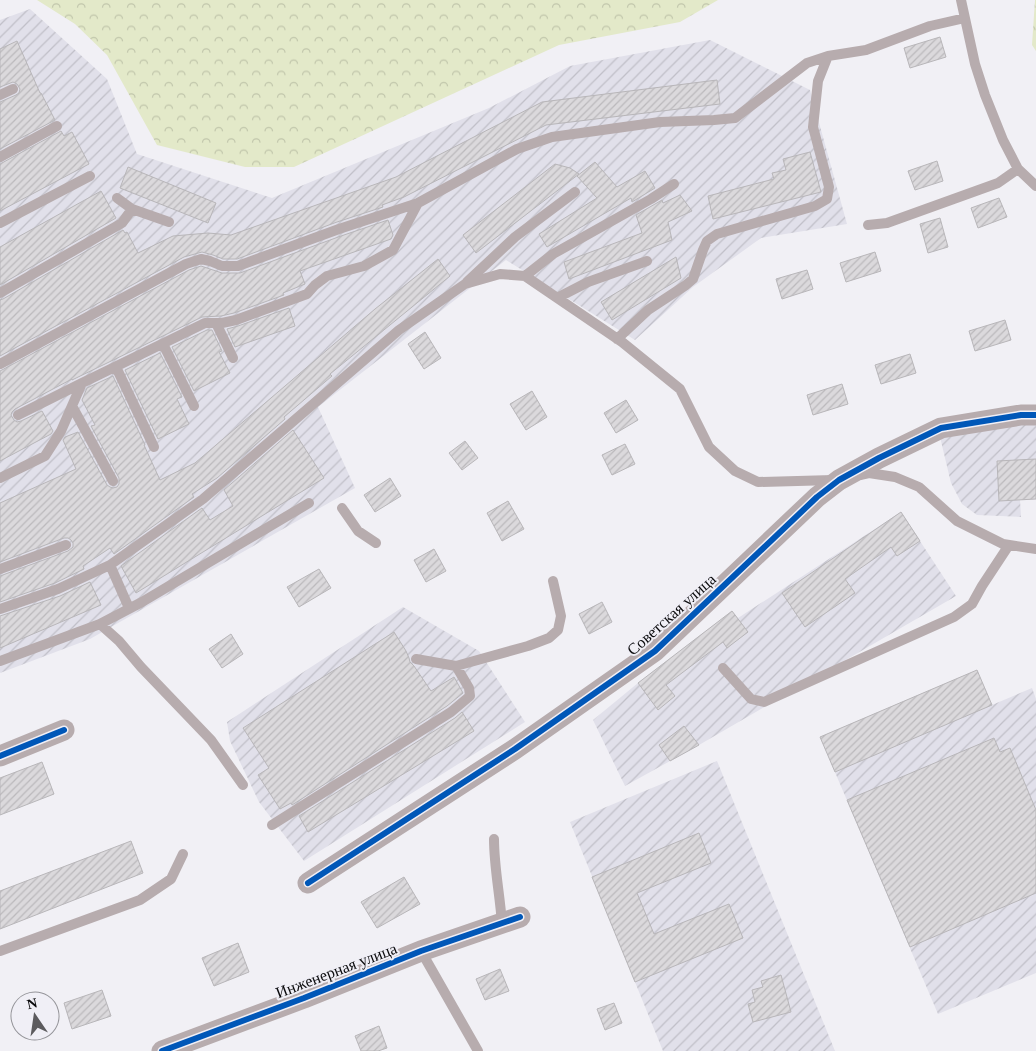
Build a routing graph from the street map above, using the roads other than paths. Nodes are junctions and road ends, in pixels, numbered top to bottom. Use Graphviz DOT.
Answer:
graph roads {
  1 [pos="962,0"];
  2 [pos="965,18"];
  3 [pos="828,56"];
  4 [pos="13,90"];
  5 [pos="0,95"];
  6 [pos="57,126"];
  7 [pos="0,157"];
  8 [pos="1018,168"];
  9 [pos="90,176"];
  10 [pos="674,184"];
  11 [pos="1036,186"];
  12 [pos="576,192"];
  13 [pos="117,198"];
  14 [pos="418,204"];
  15 [pos="132,209"];
  16 [pos="169,222"];
  17 [pos="0,223"];
  18 [pos="868,225"];
  19 [pos="646,261"];
  20 [pos="525,276"];
  21 [pos="464,284"];
  22 [pos="0,292"];
  23 [pos="558,298"];
  24 [pos="216,323"];
  25 [pos="617,339"];
  26 [pos="163,344"];
  27 [pos="233,358"];
  28 [pos="0,364"];
  29 [pos="116,367"];
  30 [pos="82,383"];
  31 [pos="72,406"];
  32 [pos="194,406"];
  33 [pos="18,415"];
  34 [pos="1036,415"];
  35 [pos="154,447"];
  36 [pos="0,478"];
  37 [pos="839,480"];
  38 [pos="113,481"];
  39 [pos="309,502"];
  40 [pos="342,508"];
  41 [pos="376,543"];
  42 [pos="66,545"];
  43 [pos="1009,545"];
  44 [pos="1036,548"];
  45 [pos="110,564"];
  46 [pos="0,569"];
  47 [pos="553,581"];
  48 [pos="129,608"];
  49 [pos="0,609"];
  50 [pos="100,624"];
  51 [pos="416,659"];
  52 [pos="0,662"];
  53 [pos="456,666"];
  54 [pos="723,668"];
  55 [pos="64,730"];
  56 [pos="0,756"];
  57 [pos="243,785"];
  58 [pos="272,825"];
  59 [pos="494,839"];
  60 [pos="183,854"];
  61 [pos="308,883"];
  62 [pos="511,920"];
  63 [pos="0,951"];
  64 [pos="421,951"];
  65 [pos="162,1051"];
  66 [pos="478,1051"];
  1 -- 2 [label="lane"];
  2 -- 3 [label="lane"];
  2 -- 8 [label="lane"];
  3 -- 14 [label="lane"];
  3 -- 25 [label="lane"];
  4 -- 5 [label="lane"];
  6 -- 7 [label="lane"];
  8 -- 11 [label="lane"];
  8 -- 18 [label="lane"];
  9 -- 17 [label="lane"];
  10 -- 20 [label="lane"];
  12 -- 21 [label="lane"];
  13 -- 15 [label="lane"];
  14 -- 24 [label="lane"];
  14 -- 28 [label="lane"];
  15 -- 16 [label="lane"];
  15 -- 22 [label="lane"];
  19 -- 23 [label="lane"];
  20 -- 21 [label="lane"];
  20 -- 23 [label="lane"];
  21 -- 45 [label="lane"];
  23 -- 25 [label="lane"];
  24 -- 26 [label="lane"];
  24 -- 27 [label="lane"];
  25 -- 37 [label="lane"];
  26 -- 29 [label="lane"];
  26 -- 32 [label="lane"];
  29 -- 30 [label="lane"];
  29 -- 35 [label="lane"];
  30 -- 31 [label="lane"];
  30 -- 33 [label="lane"];
  31 -- 36 [label="lane"];
  31 -- 38 [label="lane"];
  34 -- 37 [label="street, Советская улица"];
  37 -- 43 [label="lane"];
  37 -- 61 [label="street, Советская улица"];
  39 -- 48 [label="lane"];
  40 -- 41 [label="lane"];
  42 -- 46 [label="lane"];
  43 -- 44 [label="lane"];
  43 -- 54 [label="lane"];
  45 -- 48 [label="lane"];
  45 -- 49 [label="lane"];
  47 -- 53 [label="lane"];
  48 -- 50 [label="lane"];
  50 -- 52 [label="lane"];
  50 -- 57 [label="lane"];
  51 -- 53 [label="lane"];
  53 -- 58 [label="lane"];
  55 -- 56 [label="street"];
  59 -- 62 [label="lane"];
  60 -- 63 [label="lane"];
  62 -- 64 [label="street, Инженерная улица"];
  64 -- 65 [label="street, Инженерная улица"];
  64 -- 66 [label="lane"];
}
